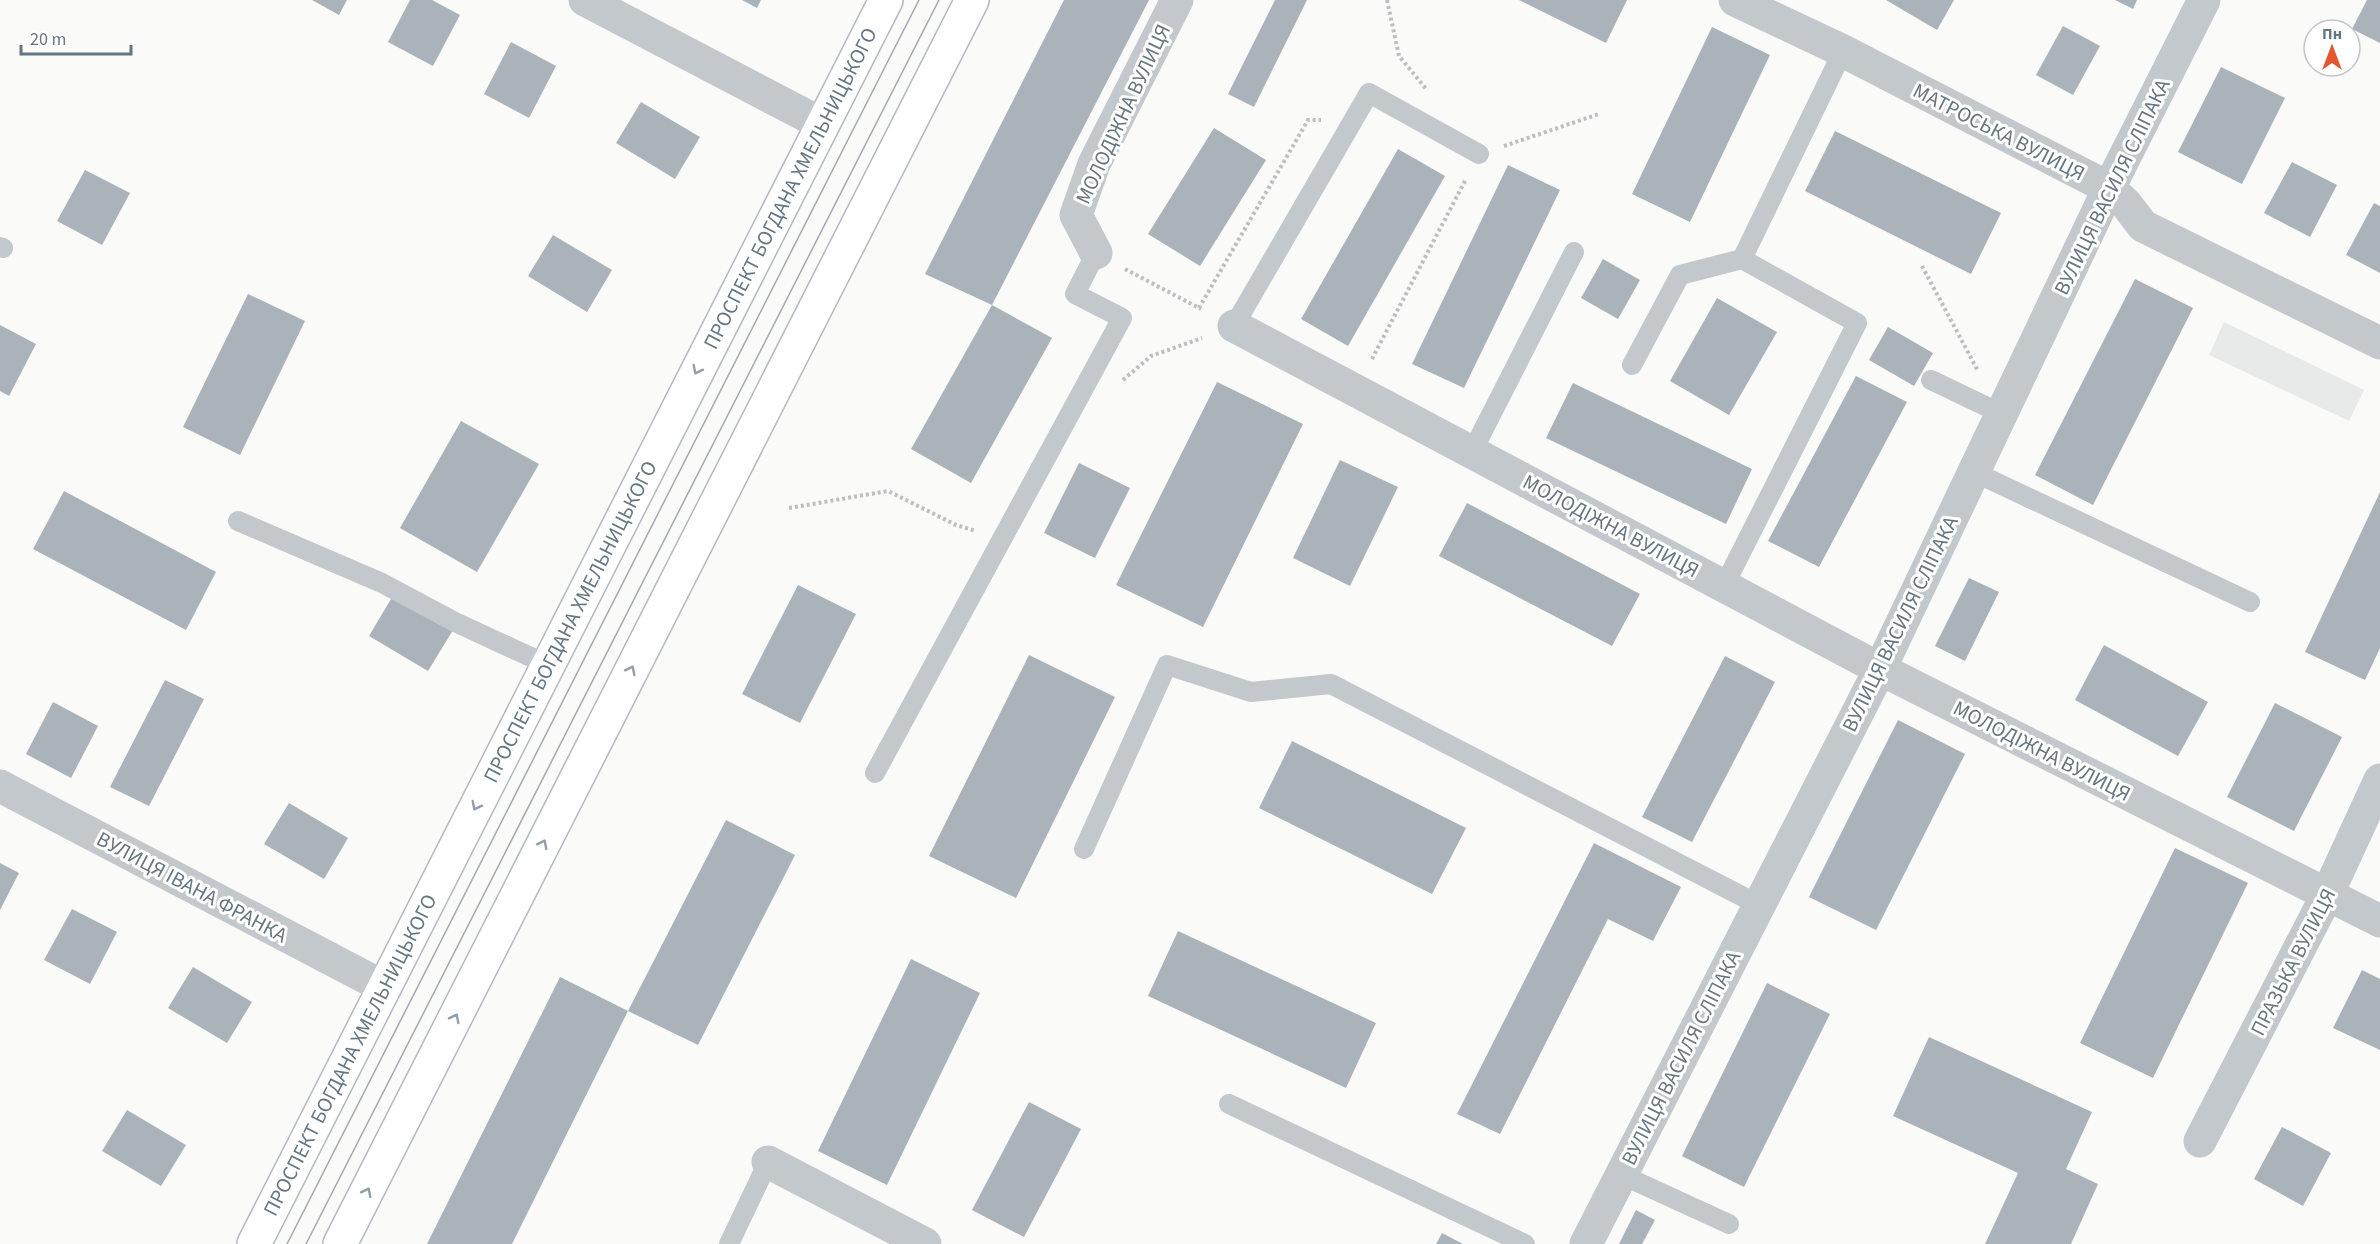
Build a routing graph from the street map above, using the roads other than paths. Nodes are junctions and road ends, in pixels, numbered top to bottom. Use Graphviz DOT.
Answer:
graph roads {
  1 [pos="585,0"];
  2 [pos="886,0"];
  3 [pos="972,0"];
  4 [pos="1177,0"];
  5 [pos="1735,0"];
  6 [pos="2204,0"];
  7 [pos="1843,51"];
  8 [pos="822,124"];
  9 [pos="1479,154"];
  10 [pos="2109,188"];
  11 [pos="1574,252"];
  12 [pos="1096,253"];
  13 [pos="1742,259"];
  14 [pos="1234,326"];
  15 [pos="2380,343"];
  16 [pos="1632,364"];
  17 [pos="1931,380"];
  18 [pos="2002,414"];
  19 [pos="1472,452"];
  20 [pos="1974,472"];
  21 [pos="238,521"];
  22 [pos="1724,586"];
  23 [pos="2250,602"];
  24 [pos="548,665"];
  25 [pos="1880,669"];
  26 [pos="874,774"];
  27 [pos="2380,780"];
  28 [pos="0,786"];
  29 [pos="1084,849"];
  30 [pos="2327,895"];
  31 [pos="1759,905"];
  32 [pos="2380,921"];
  33 [pos="384,987"];
  34 [pos="1229,1104"];
  35 [pos="2200,1141"];
  36 [pos="768,1162"];
  37 [pos="1622,1175"];
  38 [pos="1729,1224"];
  39 [pos="254,1244"];
  40 [pos="340,1244"];
  41 [pos="729,1244"];
  42 [pos="925,1244"];
  43 [pos="1525,1244"];
  44 [pos="1586,1244"];
  1 -- 8 [label="street"];
  2 -- 8 [label="main road, ПРОСПЕКТ БОГДАНА ХМЕЛЬНИЦЬКОГО"];
  40 -- 3 [label="main road, one-way"];
  4 -- 12 [label="street, МОЛОДІЖНА ВУЛИЦЯ"];
  5 -- 7 [label="street, МАТРОСЬКА ВУЛИЦЯ"];
  6 -- 10 [label="street, ВУЛИЦЯ ВАСИЛЯ СЛІПАКА"];
  7 -- 10 [label="street, МАТРОСЬКА ВУЛИЦЯ"];
  7 -- 13 [label="lane"];
  8 -- 24 [label="main road, ПРОСПЕКТ БОГДАНА ХМЕЛЬНИЦЬКОГО, one-way"];
  9 -- 14 [label="lane"];
  10 -- 15 [label="street, МАТРОСЬКА ВУЛИЦЯ"];
  10 -- 18 [label="street, ВУЛИЦЯ ВАСИЛЯ СЛІПАКА"];
  11 -- 19 [label="lane"];
  12 -- 26 [label="lane"];
  13 -- 16 [label="lane"];
  13 -- 22 [label="lane"];
  14 -- 19 [label="street, МОЛОДІЖНА ВУЛИЦЯ"];
  17 -- 18 [label="lane"];
  18 -- 20 [label="street, ВУЛИЦЯ ВАСИЛЯ СЛІПАКА"];
  19 -- 22 [label="street, МОЛОДІЖНА ВУЛИЦЯ"];
  20 -- 23 [label="lane"];
  20 -- 25 [label="street, ВУЛИЦЯ ВАСИЛЯ СЛІПАКА"];
  21 -- 24 [label="lane"];
  22 -- 25 [label="street, МОЛОДІЖНА ВУЛИЦЯ"];
  24 -- 33 [label="main road, ПРОСПЕКТ БОГДАНА ХМЕЛЬНИЦЬКОГО, one-way"];
  25 -- 30 [label="street, МОЛОДІЖНА ВУЛИЦЯ"];
  25 -- 31 [label="street, ВУЛИЦЯ ВАСИЛЯ СЛІПАКА"];
  27 -- 30 [label="street, ПРАЗЬКА ВУЛИЦЯ"];
  28 -- 33 [label="street, ВУЛИЦЯ ІВАНА ФРАНКА"];
  29 -- 31 [label="lane"];
  30 -- 32 [label="street, МОЛОДІЖНА ВУЛИЦЯ"];
  30 -- 35 [label="street, ПРАЗЬКА ВУЛИЦЯ"];
  31 -- 37 [label="street, ВУЛИЦЯ ВАСИЛЯ СЛІПАКА"];
  33 -- 39 [label="main road, ПРОСПЕКТ БОГДАНА ХМЕЛЬНИЦЬКОГО"];
  34 -- 43 [label="lane"];
  36 -- 41 [label="lane"];
  36 -- 42 [label="street"];
  37 -- 38 [label="lane"];
  37 -- 44 [label="street, ВУЛИЦЯ ВАСИЛЯ СЛІПАКА"];
}
